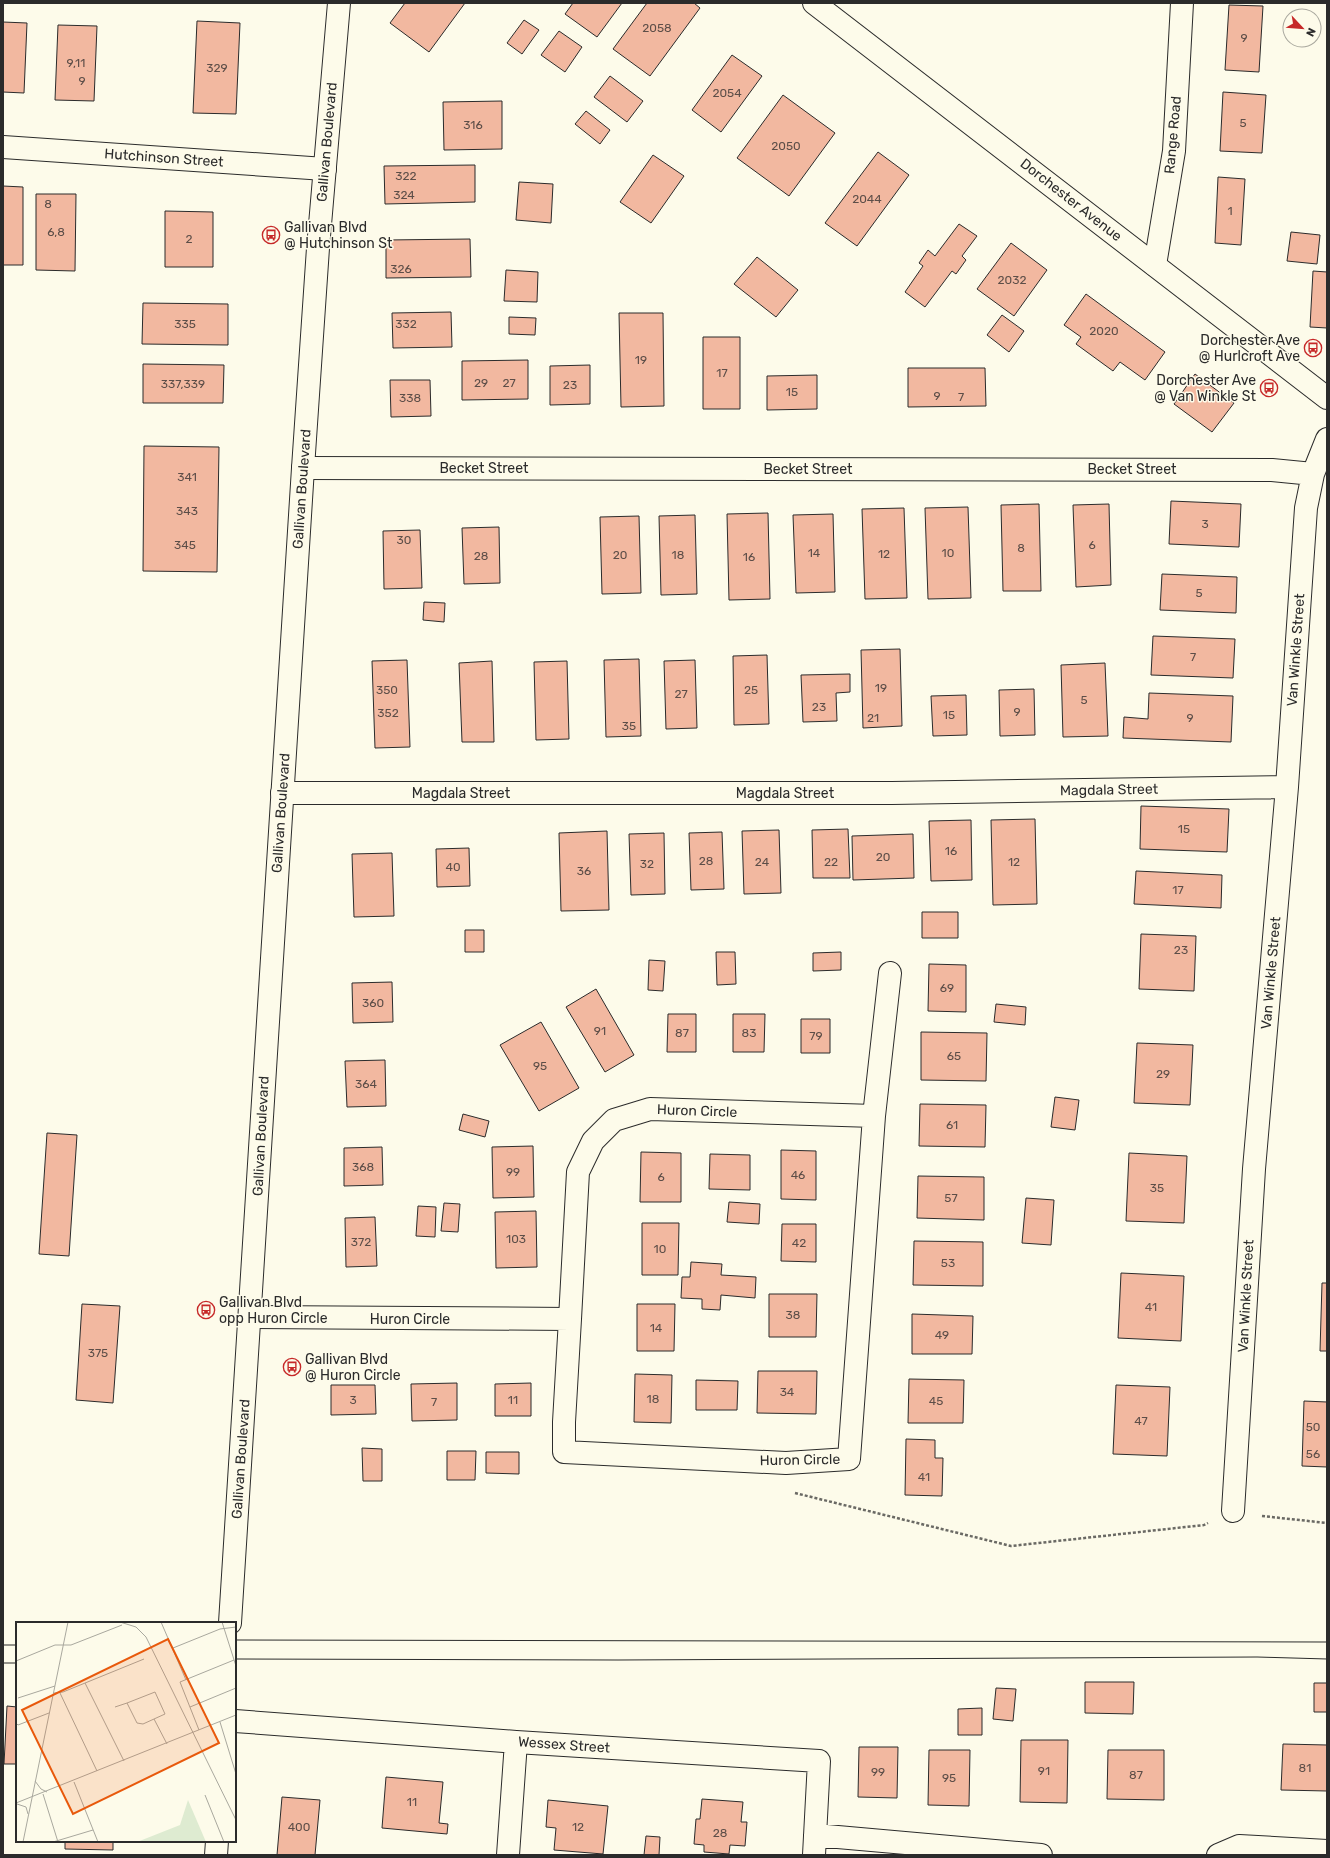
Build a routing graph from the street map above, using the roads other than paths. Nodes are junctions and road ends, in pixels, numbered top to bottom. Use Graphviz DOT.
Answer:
graph roads {
  1 [pos="339,3"];
  2 [pos="814,3"];
  3 [pos="1182,3"];
  4 [pos="3,147"];
  5 [pos="325,169"];
  6 [pos="1155,265"];
  7 [pos="1327,398"];
  8 [pos="1327,439"];
  9 [pos="303,468"];
  10 [pos="1313,474"];
  11 [pos="1287,787"];
  12 [pos="282,793"];
  13 [pos="890,973"];
  14 [pos="874,1116"];
  15 [pos="250,1317"];
  16 [pos="570,1319"];
  17 [pos="1233,1511"];
  18 [pos="230,1622"];
  19 [pos="236,1721"];
  20 [pos="516,1742"];
  21 [pos="217,1842"];
  22 [pos="815,1845"];
  23 [pos="1327,1851"];
  24 [pos="216,1855"];
  25 [pos="508,1855"];
  26 [pos="1041,1855"];
  27 [pos="1218,1855"];
  1 -- 5 [label="main road, Gallivan Boulevard"];
  2 -- 6 [label="main road, Dorchester Avenue"];
  3 -- 6 [label="main road, Range Road"];
  4 -- 5 [label="main road, Hutchinson Street"];
  5 -- 9 [label="main road, Gallivan Boulevard"];
  6 -- 7 [label="main road, Dorchester Avenue"];
  8 -- 10 [label="main road, Van Winkle Street"];
  9 -- 10 [label="main road, Becket Street"];
  9 -- 12 [label="main road, Gallivan Boulevard"];
  10 -- 11 [label="main road, Van Winkle Street"];
  11 -- 12 [label="main road, Magdala Street"];
  11 -- 17 [label="main road, Van Winkle Street"];
  12 -- 15 [label="main road, Gallivan Boulevard"];
  13 -- 14 [label="main road, Huron Circle"];
  14 -- 16 [label="main road, Huron Circle"];
  14 -- 16 [label="main road, Huron Circle"];
  15 -- 16 [label="main road, Huron Circle"];
  15 -- 18 [label="main road, Gallivan Boulevard"];
  19 -- 20 [label="main road, Wessex Street"];
  20 -- 22 [label="main road, Wessex Street"];
  20 -- 25 [label="main road"];
  21 -- 24 [label="main road"];
  22 -- 26 [label="main road"];
  23 -- 27 [label="main road"];
}
